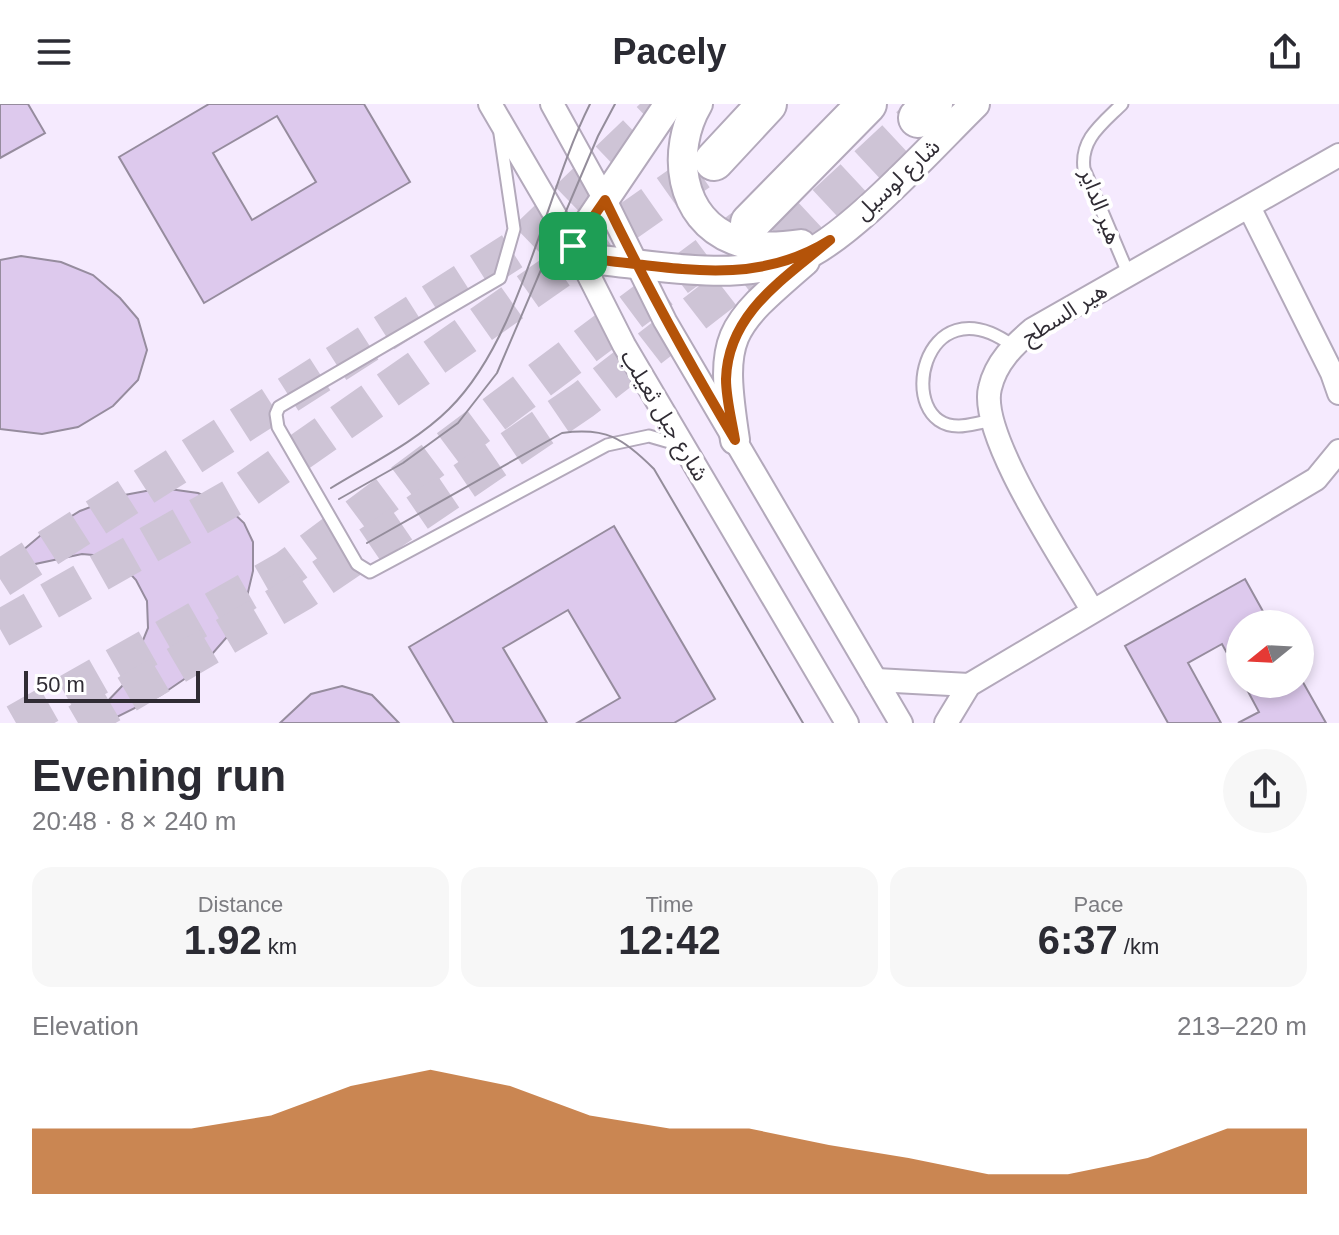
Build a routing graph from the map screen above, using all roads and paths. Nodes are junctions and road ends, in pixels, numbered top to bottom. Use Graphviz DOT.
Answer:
graph roads {
  1 [pos="552,104"];
  2 [pos="669,104"];
  3 [pos="698,104"];
  4 [pos="767,104"];
  5 [pos="867,104"];
  6 [pos="975,104"];
  7 [pos="1122,104"];
  8 [pos="494,109"];
  9 [pos="1339,155"];
  10 [pos="714,161"];
  11 [pos="605,200"];
  12 [pos="1250,209"];
  13 [pos="750,223"];
  14 [pos="830,240"];
  15 [pos="577,252"];
  16 [pos="635,263"];
  17 [pos="1128,273"];
  18 [pos="1013,346"];
  19 [pos="1339,393"];
  20 [pos="990,421"];
  21 [pos="735,440"];
  22 [pos="684,446"];
  23 [pos="1339,451"];
  24 [pos="1092,610"];
  25 [pos="876,680"];
  26 [pos="969,685"];
  27 [pos="847,723"];
  28 [pos="901,723"];
  29 [pos="946,723"];
  1 -- 11 [label="street"];
  2 -- 11 [label="street"];
  3 -- 14 [label="street"];
  4 -- 10 [label="highway"];
  5 -- 13 [label="highway"];
  6 -- 14 [label="street, شارع لوسيل"];
  7 -- 17 [label="lane, هير الداير"];
  8 -- 15 [label="street, شارع جبل ثعيلب"];
  8 -- 22 [label="lane"];
  9 -- 12 [label="street, هير السطح"];
  11 -- 15 [label="street"];
  11 -- 16 [label="street"];
  12 -- 17 [label="street, هير السطح"];
  12 -- 19 [label="street"];
  14 -- 16 [label="street, شارع لوسيل"];
  14 -- 21 [label="street"];
  15 -- 16 [label="street, شارع لوسيل"];
  15 -- 22 [label="street, شارع جبل ثعيلب"];
  16 -- 21 [label="street"];
  17 -- 18 [label="street, هير السطح"];
  18 -- 20 [label="street, هير السطح"];
  18 -- 20 [label="lane"];
  20 -- 24 [label="street, هير السطح"];
  21 -- 25 [label="street"];
  22 -- 27 [label="street, شارع جبل ثعيلب"];
  23 -- 24 [label="street"];
  24 -- 26 [label="street"];
  25 -- 26 [label="street"];
  25 -- 28 [label="street"];
  26 -- 29 [label="street"];
}
